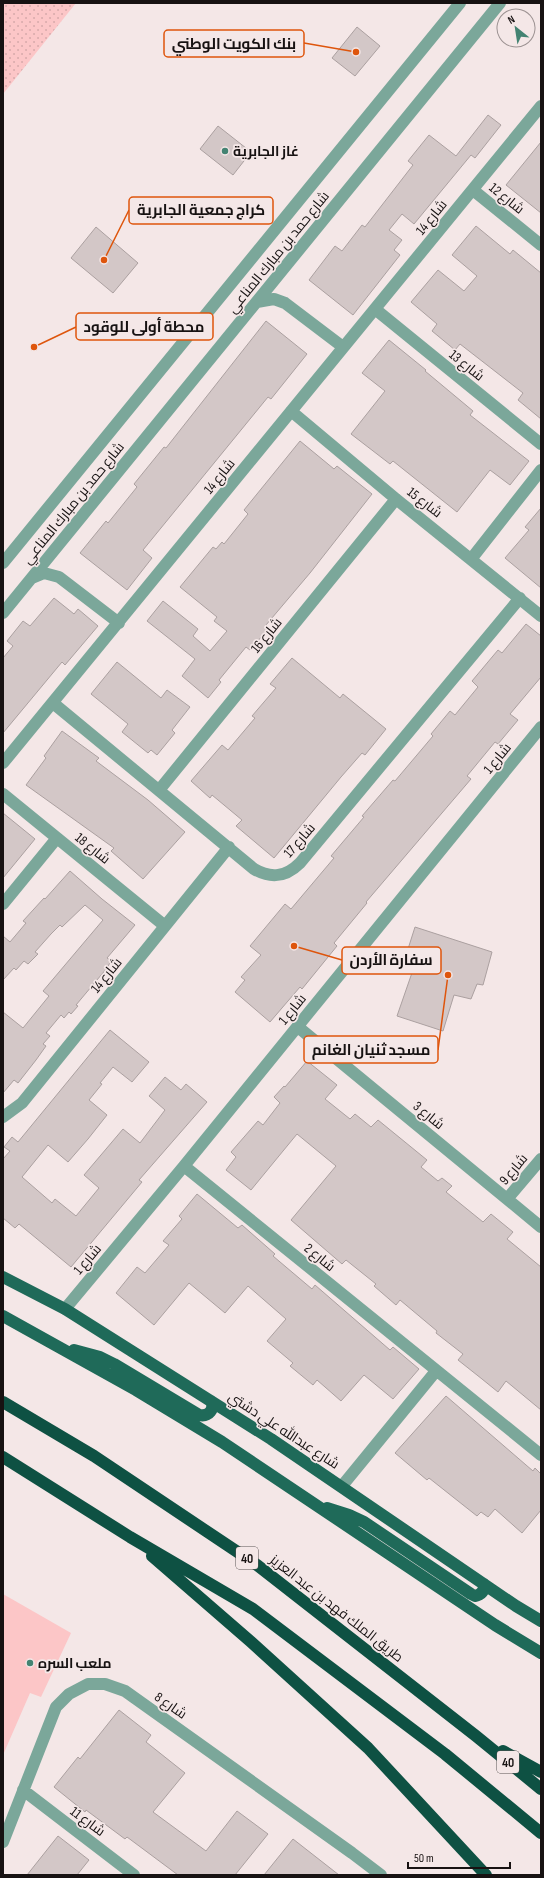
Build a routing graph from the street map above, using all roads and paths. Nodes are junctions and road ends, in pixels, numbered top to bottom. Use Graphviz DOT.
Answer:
graph roads {
  1 [pos="460,3"];
  2 [pos="494,3"];
  3 [pos="500,3"];
  4 [pos="490,15"];
  5 [pos="541,106"];
  6 [pos="473,190"];
  7 [pos="541,245"];
  8 [pos="278,275"];
  9 [pos="257,302"];
  10 [pos="284,303"];
  11 [pos="375,309"];
  12 [pos="343,347"];
  13 [pos="291,411"];
  14 [pos="541,444"];
  15 [pos="541,470"];
  16 [pos="396,499"];
  17 [pos="55,548"];
  18 [pos="472,558"];
  19 [pos="3,563"];
  20 [pos="58,577"];
  21 [pos="31,579"];
  22 [pos="520,598"];
  23 [pos="3,613"];
  24 [pos="541,616"];
  25 [pos="119,623"];
  26 [pos="53,703"];
  27 [pos="541,727"];
  28 [pos="3,763"];
  29 [pos="160,789"];
  30 [pos="3,794"];
  31 [pos="57,838"];
  32 [pos="229,847"];
  33 [pos="3,904"];
  34 [pos="165,926"];
  35 [pos="298,1027"];
  36 [pos="3,1117"];
  37 [pos="541,1159"];
  38 [pos="184,1166"];
  39 [pos="507,1199"];
  40 [pos="541,1227"];
  41 [pos="3,1277"];
  42 [pos="65,1309"];
  43 [pos="3,1316"];
  44 [pos="61,1348"];
  45 [pos="436,1372"];
  46 [pos="211,1401"];
  47 [pos="3,1402"];
  48 [pos="541,1455"];
  49 [pos="3,1456"];
  50 [pos="342,1486"];
  51 [pos="318,1506"];
  52 [pos="130,1537"];
  53 [pos="484,1584"];
  54 [pos="541,1621"];
  55 [pos="541,1653"];
  56 [pos="476,1736"];
  57 [pos="541,1772"];
  58 [pos="541,1789"];
  59 [pos="23,1790"];
  60 [pos="541,1833"];
  61 [pos="3,1842"];
  62 [pos="134,1875"];
  63 [pos="381,1875"];
  64 [pos="486,1875"];
  1 -- 19 [label="street, شارع حمد بن مبارك المناعي"];
  2 -- 4 [label="street"];
  3 -- 4 [label="street, شارع حمد بن مبارك المناعي"];
  4 -- 8 [label="street, شارع حمد بن مبارك المناعي"];
  5 -- 6 [label="street, شارع 14"];
  6 -- 7 [label="street, شارع 12"];
  6 -- 11 [label="street, شارع 14"];
  8 -- 9 [label="street, شارع حمد بن مبارك المناعي"];
  8 -- 10 [label="street"];
  9 -- 10 [label="street"];
  9 -- 17 [label="street, شارع حمد بن مبارك المناعي"];
  10 -- 12 [label="street"];
  11 -- 12 [label="street, شارع 14"];
  11 -- 14 [label="street, شارع 13"];
  12 -- 13 [label="street, شارع 14"];
  13 -- 16 [label="street, شارع 15"];
  13 -- 25 [label="street, شارع 14"];
  15 -- 18 [label="street"];
  16 -- 18 [label="street, شارع 15"];
  16 -- 29 [label="street, شارع 16"];
  17 -- 20 [label="street"];
  17 -- 21 [label="street, شارع حمد بن مبارك المناعي"];
  18 -- 22 [label="street, شارع 15"];
  20 -- 21 [label="street"];
  20 -- 25 [label="street"];
  21 -- 23 [label="street, شارع حمد بن مبارك المناعي"];
  22 -- 24 [label="street, شارع 15"];
  22 -- 32 [label="street, شارع 17"];
  25 -- 26 [label="street, شارع 14"];
  26 -- 28 [label="street, شارع 14"];
  26 -- 29 [label="street, شارع 17"];
  27 -- 35 [label="street, شارع 1"];
  29 -- 32 [label="street, شارع 17"];
  30 -- 31 [label="street, شارع 18"];
  31 -- 33 [label="street"];
  31 -- 34 [label="street, شارع 18"];
  32 -- 34 [label="street, شارع 14"];
  34 -- 36 [label="street, شارع 14"];
  35 -- 38 [label="street, شارع 1"];
  35 -- 39 [label="street, شارع 3"];
  37 -- 39 [label="street, شارع 9"];
  38 -- 42 [label="street, شارع 1"];
  38 -- 45 [label="street, شارع 2"];
  39 -- 40 [label="street, شارع 3"];
  41 -- 42 [label="main road, شارع عبدالله علي دشتي"];
  42 -- 46 [label="main road, شارع عبدالله علي دشتي"];
  43 -- 44 [label="main road"];
  44 -- 46 [label="main road"];
  44 -- 51 [label="main road"];
  45 -- 48 [label="street, شارع 2"];
  45 -- 50 [label="street"];
  46 -- 50 [label="main road, شارع عبدالله علي دشتي"];
  47 -- 56 [label="highway, طريق الملك فهد بن عبد العزيز / 40"];
  49 -- 52 [label="highway, 40"];
  50 -- 53 [label="main road, شارع عبدالله علي دشتي"];
  51 -- 53 [label="main road"];
  51 -- 55 [label="main road"];
  52 -- 60 [label="highway, 40"];
  52 -- 64 [label="highway"];
  53 -- 54 [label="main road, شارع عبدالله علي دشتي"];
  56 -- 57 [label="highway"];
  56 -- 58 [label="highway, طريق الملك فهد بن عبد العزيز / 40"];
  59 -- 61 [label="street, شارع 8"];
  59 -- 62 [label="street, شارع 11"];
  59 -- 63 [label="street, شارع 8"];
}
